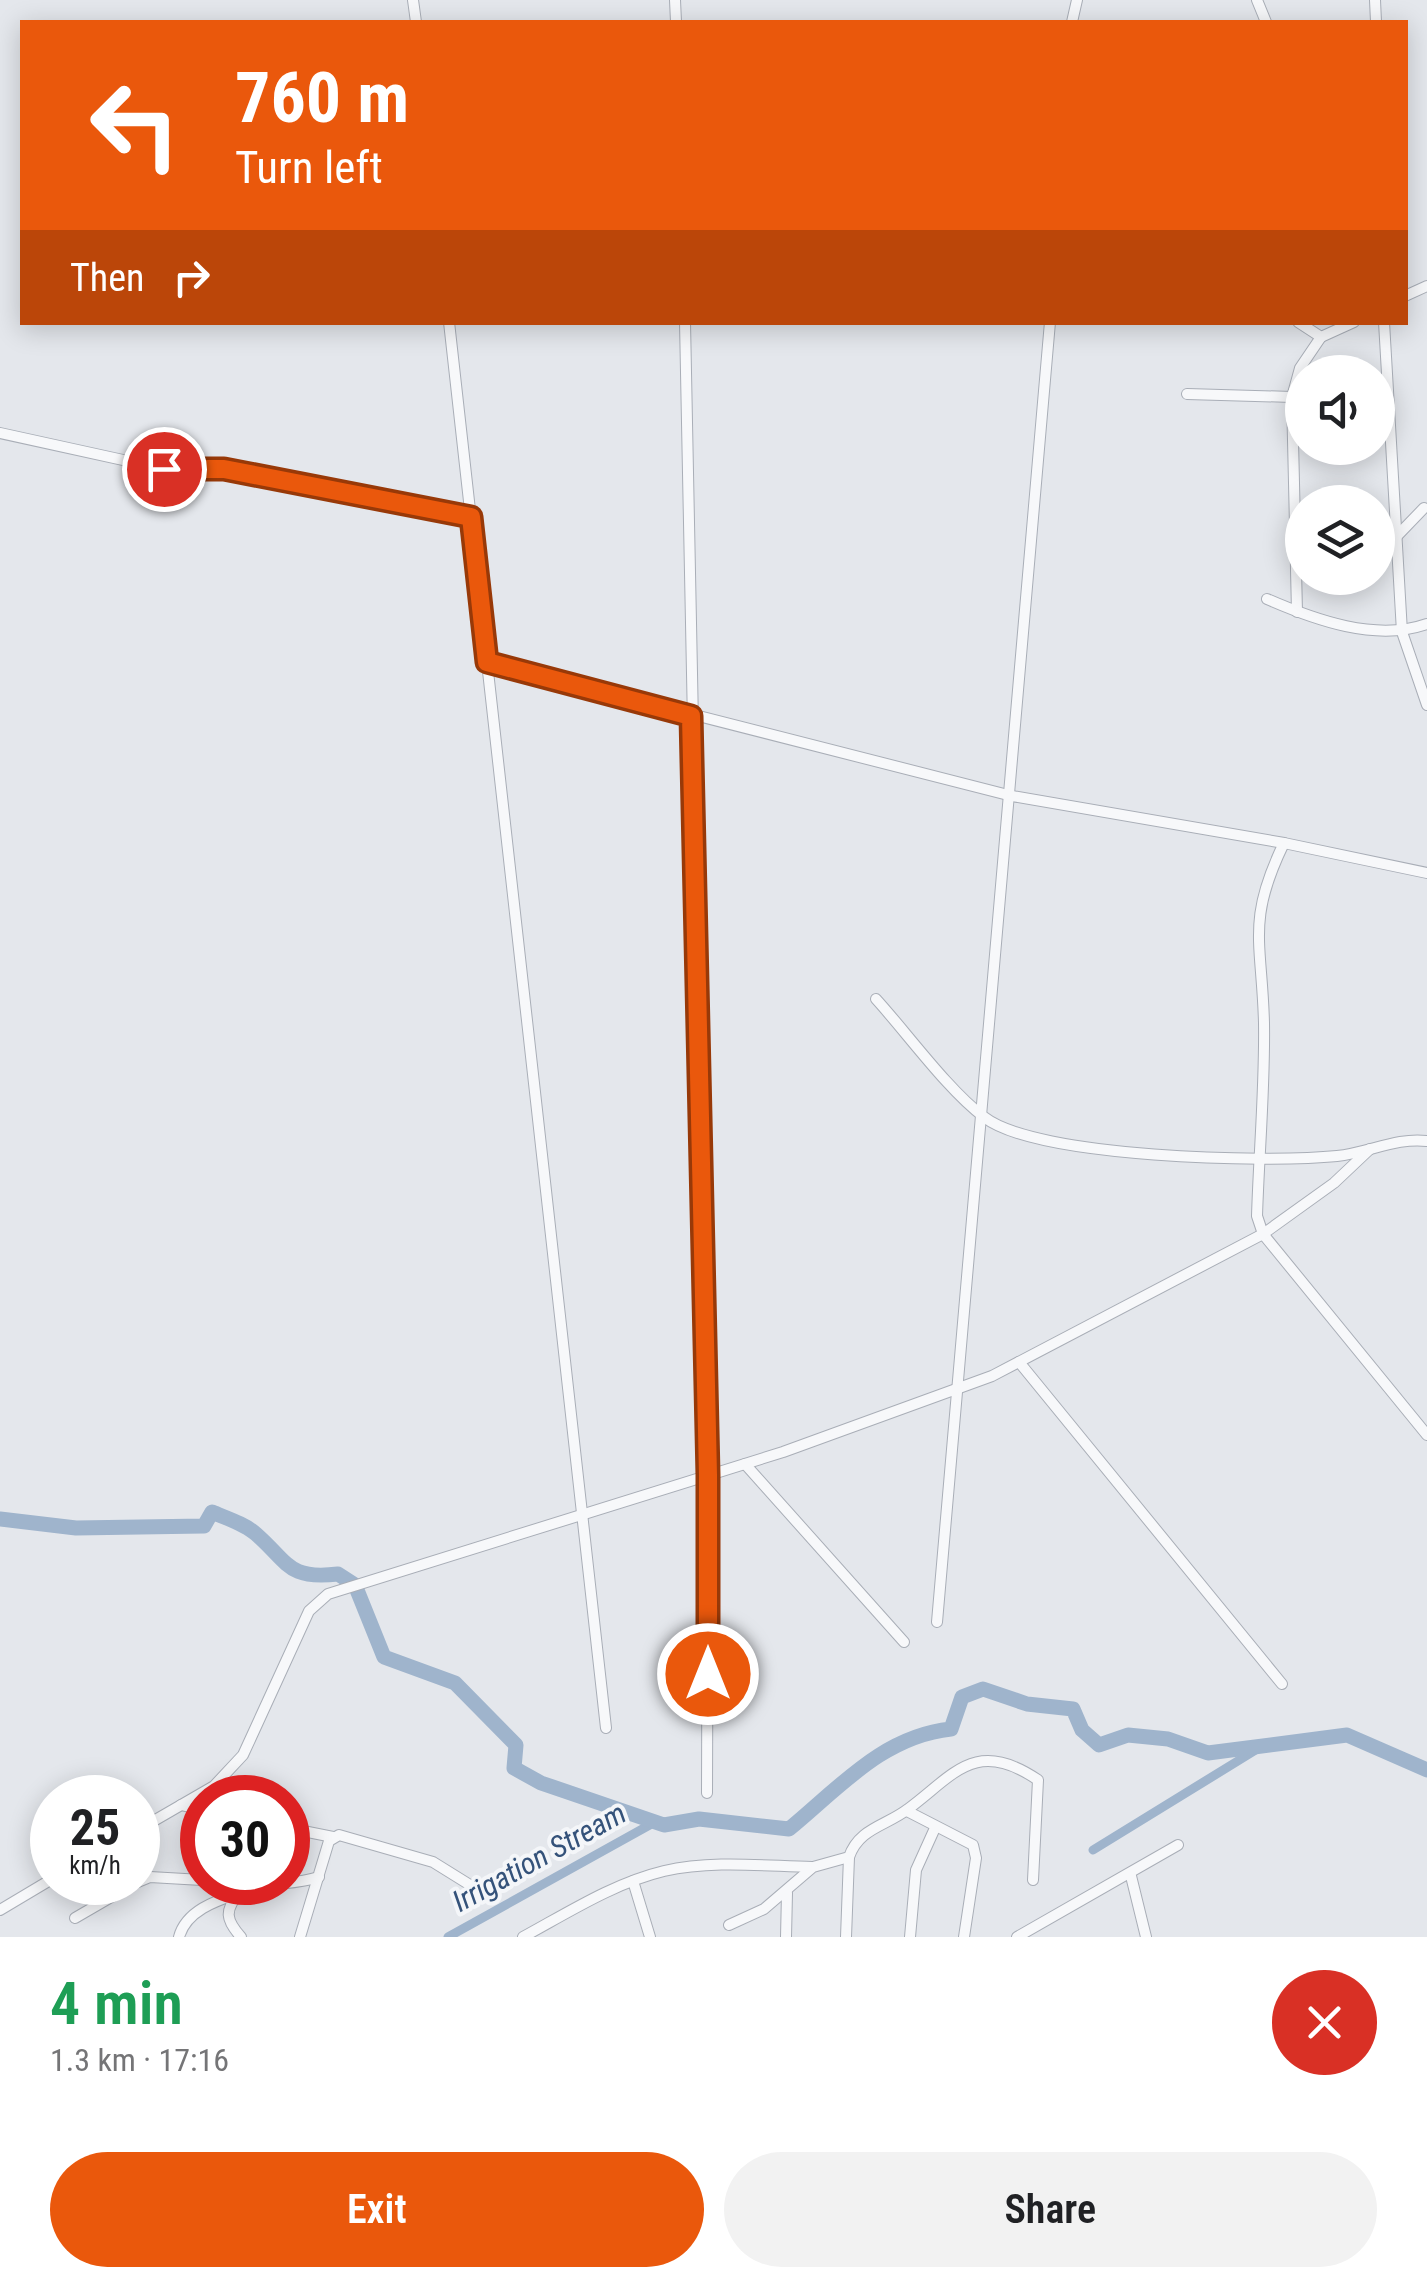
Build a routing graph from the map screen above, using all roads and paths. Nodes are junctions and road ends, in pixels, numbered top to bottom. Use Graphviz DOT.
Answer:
graph roads {
  1 [pos="449,325"];
  2 [pos="685,325"];
  3 [pos="1050,325"];
  4 [pos="1302,325"];
  5 [pos="1348,325"];
  6 [pos="1384,325"];
  7 [pos="1321,338"];
  8 [pos="1309,355"];
  9 [pos="1187,394"];
  10 [pos="1285,396"];
  11 [pos="0,432"];
  12 [pos="1294,465"];
  13 [pos="1392,485"];
  14 [pos="1426,510"];
  15 [pos="471,517"];
  16 [pos="1395,538"];
  17 [pos="1267,599"];
  18 [pos="1297,612"];
  19 [pos="1427,624"];
  20 [pos="1402,632"];
  21 [pos="487,662"];
  22 [pos="1427,705"];
  23 [pos="691,716"];
  24 [pos="1012,796"];
  25 [pos="1284,842"];
  26 [pos="1427,873"];
  27 [pos="876,999"];
  28 [pos="984,1117"];
  29 [pos="1427,1140"];
  30 [pos="1370,1149"];
  31 [pos="1259,1156"];
  32 [pos="1263,1234"];
  33 [pos="1020,1362"];
  34 [pos="959,1388"];
  35 [pos="1427,1435"];
  36 [pos="746,1464"];
  37 [pos="708,1475"];
  38 [pos="582,1514"];
  39 [pos="937,1622"];
  40 [pos="904,1642"];
  41 [pos="1282,1684"];
  42 [pos="606,1728"];
  43 [pos="224,1775"];
  44 [pos="707,1793"];
  45 [pos="906,1811"];
  46 [pos="935,1828"];
  47 [pos="310,1832"];
  48 [pos="333,1837"];
  49 [pos="1178,1846"];
  50 [pos="849,1857"];
  51 [pos="813,1867"];
  52 [pos="1131,1876"];
  53 [pos="319,1878"];
  54 [pos="1033,1880"];
  55 [pos="310,1881"];
  56 [pos="633,1881"];
  57 [pos="470,1885"];
  58 [pos="30,1892"];
  59 [pos="787,1894"];
  60 [pos="97,1905"];
  61 [pos="212,1905"];
  62 [pos="231,1905"];
  63 [pos="0,1910"];
  64 [pos="75,1918"];
  65 [pos="730,1924"];
  66 [pos="179,1937"];
  67 [pos="241,1937"];
  68 [pos="300,1937"];
  69 [pos="524,1937"];
  70 [pos="650,1937"];
  71 [pos="786,1937"];
  72 [pos="846,1937"];
  73 [pos="910,1937"];
  74 [pos="964,1937"];
  75 [pos="1017,1937"];
  76 [pos="1146,1937"];
  1 -- 15 [label="street"];
  2 -- 23 [label="street"];
  3 -- 24 [label="street"];
  4 -- 7 [label="street"];
  5 -- 7 [label="street"];
  6 -- 13 [label="street"];
  7 -- 8 [label="street"];
  9 -- 10 [label="street"];
  11 -- 15 [label="street"];
  12 -- 18 [label="street"];
  14 -- 16 [label="street"];
  15 -- 21 [label="street"];
  16 -- 20 [label="street"];
  17 -- 18 [label="street"];
  18 -- 20 [label="street"];
  19 -- 20 [label="street"];
  20 -- 22 [label="street"];
  21 -- 23 [label="street"];
  21 -- 38 [label="street"];
  23 -- 24 [label="street"];
  23 -- 37 [label="street"];
  24 -- 25 [label="street"];
  24 -- 28 [label="street"];
  25 -- 26 [label="street"];
  25 -- 31 [label="street"];
  27 -- 28 [label="street"];
  28 -- 31 [label="street"];
  28 -- 34 [label="street"];
  29 -- 30 [label="street"];
  30 -- 31 [label="street"];
  30 -- 32 [label="street"];
  31 -- 32 [label="street"];
  32 -- 33 [label="street"];
  32 -- 35 [label="street"];
  33 -- 34 [label="street"];
  33 -- 41 [label="street"];
  34 -- 36 [label="street"];
  34 -- 39 [label="street"];
  36 -- 37 [label="street"];
  36 -- 40 [label="street"];
  37 -- 38 [label="street"];
  37 -- 44 [label="street"];
  38 -- 42 [label="street"];
  38 -- 43 [label="street"];
  45 -- 46 [label="street"];
  45 -- 50 [label="street"];
  45 -- 54 [label="street"];
  46 -- 73 [label="street"];
  46 -- 74 [label="street"];
  47 -- 48 [label="street"];
  48 -- 53 [label="street"];
  48 -- 57 [label="street"];
  49 -- 52 [label="street"];
  50 -- 51 [label="street"];
  50 -- 72 [label="street"];
  51 -- 56 [label="street"];
  51 -- 59 [label="street"];
  52 -- 75 [label="street"];
  52 -- 76 [label="street"];
  53 -- 55 [label="street"];
  53 -- 68 [label="street"];
  56 -- 69 [label="street"];
  56 -- 70 [label="street"];
  58 -- 63 [label="street"];
  59 -- 65 [label="street"];
  59 -- 71 [label="street"];
  60 -- 64 [label="street"];
  61 -- 66 [label="street"];
  62 -- 67 [label="street"];
}
